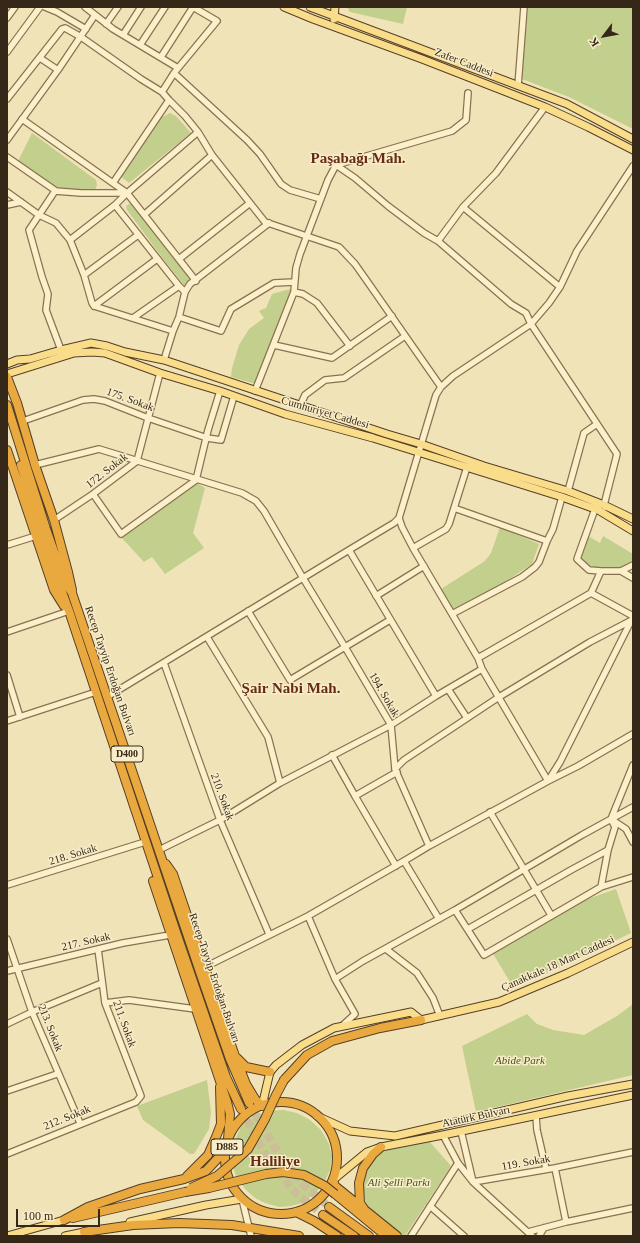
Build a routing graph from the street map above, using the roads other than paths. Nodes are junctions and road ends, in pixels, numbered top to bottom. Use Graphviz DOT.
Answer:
graph roads {
  1 [pos="15,7"];
  2 [pos="40,7"];
  3 [pos="45,7"];
  4 [pos="118,7"];
  5 [pos="141,7"];
  6 [pos="165,7"];
  7 [pos="193,7"];
  8 [pos="284,7"];
  9 [pos="310,7"];
  10 [pos="335,7"];
  11 [pos="524,7"];
  12 [pos="89,8"];
  13 [pos="326,10"];
  14 [pos="95,15"];
  15 [pos="334,16"];
  16 [pos="7,18"];
  17 [pos="324,23"];
  18 [pos="106,24"];
  19 [pos="334,27"];
  20 [pos="86,29"];
  21 [pos="123,35"];
  22 [pos="81,37"];
  23 [pos="140,45"];
  24 [pos="7,52"];
  25 [pos="161,57"];
  26 [pos="40,58"];
  27 [pos="178,68"];
  28 [pos="58,70"];
  29 [pos="174,73"];
  30 [pos="518,86"];
  31 [pos="162,92"];
  32 [pos="468,93"];
  33 [pos="7,99"];
  34 [pos="169,100"];
  35 [pos="546,107"];
  36 [pos="22,119"];
  37 [pos="198,132"];
  38 [pos="633,139"];
  39 [pos="7,140"];
  40 [pos="633,150"];
  41 [pos="212,155"];
  42 [pos="7,157"];
  43 [pos="336,165"];
  44 [pos="633,166"];
  45 [pos="113,183"];
  46 [pos="56,191"];
  47 [pos="7,192"];
  48 [pos="127,193"];
  49 [pos="321,199"];
  50 [pos="21,202"];
  51 [pos="250,203"];
  52 [pos="7,205"];
  53 [pos="115,205"];
  54 [pos="463,208"];
  55 [pos="145,214"];
  56 [pos="39,216"];
  57 [pos="269,223"];
  58 [pos="138,235"];
  59 [pos="308,236"];
  60 [pos="70,240"];
  61 [pos="438,241"];
  62 [pos="157,259"];
  63 [pos="179,259"];
  64 [pos="84,276"];
  65 [pos="196,281"];
  66 [pos="294,282"];
  67 [pos="179,286"];
  68 [pos="560,287"];
  69 [pos="186,292"];
  70 [pos="294,292"];
  71 [pos="94,306"];
  72 [pos="392,316"];
  73 [pos="179,317"];
  74 [pos="133,318"];
  75 [pos="531,324"];
  76 [pos="173,331"];
  77 [pos="405,336"];
  78 [pos="274,345"];
  79 [pos="350,346"];
  80 [pos="61,350"];
  81 [pos="164,360"];
  82 [pos="7,364"];
  83 [pos="160,373"];
  84 [pos="7,374"];
  85 [pos="7,377"];
  86 [pos="441,387"];
  87 [pos="220,391"];
  88 [pos="255,391"];
  89 [pos="7,394"];
  90 [pos="234,396"];
  91 [pos="17,402"];
  92 [pos="7,405"];
  93 [pos="300,406"];
  94 [pos="148,418"];
  95 [pos="23,421"];
  96 [pos="7,422"];
  97 [pos="597,424"];
  98 [pos="207,438"];
  99 [pos="421,444"];
  100 [pos="419,452"];
  101 [pos="8,454"];
  102 [pos="137,461"];
  103 [pos="35,465"];
  104 [pos="467,467"];
  105 [pos="196,480"];
  106 [pos="568,491"];
  107 [pos="93,494"];
  108 [pos="562,497"];
  109 [pos="604,505"];
  110 [pos="454,508"];
  111 [pos="595,509"];
  112 [pos="607,515"];
  113 [pos="399,518"];
  114 [pos="633,519"];
  115 [pos="54,520"];
  116 [pos="633,530"];
  117 [pos="36,536"];
  118 [pos="547,541"];
  119 [pos="7,545"];
  120 [pos="414,548"];
  121 [pos="349,550"];
  122 [pos="633,565"];
  123 [pos="424,566"];
  124 [pos="601,571"];
  125 [pos="621,572"];
  126 [pos="303,578"];
  127 [pos="633,578"];
  128 [pos="72,592"];
  129 [pos="591,592"];
  130 [pos="376,596"];
  131 [pos="248,611"];
  132 [pos="69,612"];
  133 [pos="452,614"];
  134 [pos="632,618"];
  135 [pos="390,620"];
  136 [pos="7,632"];
  137 [pos="207,637"];
  138 [pos="345,647"];
  139 [pos="478,658"];
  140 [pos="164,663"];
  141 [pos="482,669"];
  142 [pos="7,675"];
  143 [pos="448,689"];
  144 [pos="96,692"];
  145 [pos="436,696"];
  146 [pos="107,697"];
  147 [pos="499,697"];
  148 [pos="20,717"];
  149 [pos="467,718"];
  150 [pos="7,721"];
  151 [pos="391,725"];
  152 [pos="633,734"];
  153 [pos="332,755"];
  154 [pos="633,765"];
  155 [pos="396,771"];
  156 [pos="631,771"];
  157 [pos="548,781"];
  158 [pos="280,782"];
  159 [pos="355,796"];
  160 [pos="633,807"];
  161 [pos="490,812"];
  162 [pos="611,819"];
  163 [pos="220,820"];
  164 [pos="145,842"];
  165 [pos="633,842"];
  166 [pos="429,846"];
  167 [pos="159,850"];
  168 [pos="608,850"];
  169 [pos="162,859"];
  170 [pos="404,861"];
  171 [pos="154,866"];
  172 [pos="396,866"];
  173 [pos="523,869"];
  174 [pos="633,877"];
  175 [pos="7,885"];
  176 [pos="601,887"];
  177 [pos="537,890"];
  178 [pos="455,910"];
  179 [pos="551,915"];
  180 [pos="308,916"];
  181 [pos="439,919"];
  182 [pos="468,929"];
  183 [pos="269,934"];
  184 [pos="170,935"];
  185 [pos="7,939"];
  186 [pos="633,942"];
  187 [pos="98,949"];
  188 [pos="386,949"];
  189 [pos="205,967"];
  190 [pos="17,969"];
  191 [pos="7,971"];
  192 [pos="335,979"];
  193 [pos="102,983"];
  194 [pos="105,1003"];
  195 [pos="195,1009"];
  196 [pos="32,1012"];
  197 [pos="440,1016"];
  198 [pos="421,1020"];
  199 [pos="7,1024"];
  200 [pos="341,1026"];
  201 [pos="235,1056"];
  202 [pos="270,1072"];
  203 [pos="58,1074"];
  204 [pos="219,1080"];
  205 [pos="633,1084"];
  206 [pos="7,1091"];
  207 [pos="633,1095"];
  208 [pos="136,1102"];
  209 [pos="249,1103"];
  210 [pos="262,1106"];
  211 [pos="241,1108"];
  212 [pos="317,1116"];
  213 [pos="536,1116"];
  214 [pos="80,1123"];
  215 [pos="461,1131"];
  216 [pos="442,1135"];
  217 [pos="228,1139"];
  218 [pos="381,1147"];
  219 [pos="633,1152"];
  220 [pos="7,1154"];
  221 [pos="458,1163"];
  222 [pos="555,1168"];
  223 [pos="546,1169"];
  224 [pos="184,1179"];
  225 [pos="333,1180"];
  226 [pos="473,1182"];
  227 [pos="185,1192"];
  228 [pos="242,1199"];
  229 [pos="430,1206"];
  230 [pos="329,1207"];
  231 [pos="633,1208"];
  232 [pos="366,1211"];
  233 [pos="296,1212"];
  234 [pos="323,1215"];
  235 [pos="64,1220"];
  236 [pos="566,1222"];
  237 [pos="249,1227"];
  238 [pos="544,1228"];
  239 [pos="84,1232"];
  240 [pos="530,1234"];
  241 [pos="7,1236"];
  242 [pos="66,1236"];
  243 [pos="251,1236"];
  244 [pos="299,1236"];
  245 [pos="337,1236"];
  246 [pos="354,1236"];
  247 [pos="369,1236"];
  248 [pos="386,1236"];
  249 [pos="396,1236"];
  250 [pos="411,1236"];
  251 [pos="464,1236"];
  252 [pos="539,1236"];
  1 -- 16 [label="street"];
  2 -- 24 [label="street"];
  3 -- 20 [label="street"];
  4 -- 18 [label="street"];
  5 -- 21 [label="street"];
  6 -- 23 [label="street"];
  7 -- 25 [label="street"];
  7 -- 27 [label="street"];
  8 -- 17 [label="main road, Zafer Caddesi"];
  9 -- 13 [label="main road, Zafer Caddesi"];
  10 -- 15 [label="main road"];
  11 -- 30 [label="street"];
  12 -- 14 [label="street"];
  13 -- 15 [label="main road, Zafer Caddesi"];
  13 -- 17 [label="main road"];
  14 -- 18 [label="street"];
  14 -- 20 [label="street"];
  15 -- 19 [label="main road"];
  15 -- 30 [label="main road, Zafer Caddesi"];
  17 -- 19 [label="main road, Zafer Caddesi"];
  18 -- 21 [label="street"];
  19 -- 35 [label="main road, Zafer Caddesi"];
  20 -- 22 [label="street"];
  21 -- 23 [label="street"];
  22 -- 26 [label="street"];
  22 -- 28 [label="street"];
  22 -- 31 [label="street"];
  23 -- 25 [label="street"];
  25 -- 27 [label="street"];
  26 -- 28 [label="street"];
  26 -- 33 [label="street"];
  27 -- 29 [label="street"];
  28 -- 36 [label="street"];
  29 -- 31 [label="street"];
  29 -- 49 [label="street"];
  30 -- 38 [label="main road, Zafer Caddesi"];
  31 -- 34 [label="street"];
  32 -- 43 [label="street"];
  34 -- 37 [label="street"];
  34 -- 45 [label="street"];
  35 -- 40 [label="main road, Zafer Caddesi"];
  35 -- 54 [label="street"];
  36 -- 39 [label="street"];
  36 -- 45 [label="street"];
  37 -- 41 [label="street"];
  37 -- 48 [label="street"];
  41 -- 51 [label="street"];
  41 -- 55 [label="street"];
  42 -- 46 [label="street"];
  43 -- 49 [label="street"];
  43 -- 61 [label="street"];
  44 -- 68 [label="street"];
  45 -- 48 [label="street"];
  46 -- 48 [label="street"];
  46 -- 56 [label="street"];
  47 -- 50 [label="street"];
  48 -- 53 [label="street"];
  48 -- 55 [label="street"];
  49 -- 59 [label="street"];
  50 -- 52 [label="street"];
  50 -- 56 [label="street"];
  51 -- 57 [label="street"];
  51 -- 63 [label="street"];
  53 -- 58 [label="street"];
  53 -- 60 [label="street"];
  54 -- 61 [label="street"];
  54 -- 68 [label="street"];
  55 -- 63 [label="street"];
  56 -- 60 [label="street"];
  56 -- 80 [label="street"];
  57 -- 59 [label="street"];
  57 -- 65 [label="street"];
  58 -- 62 [label="street"];
  58 -- 64 [label="street"];
  59 -- 66 [label="street"];
  59 -- 72 [label="street"];
  60 -- 64 [label="street"];
  61 -- 75 [label="street"];
  62 -- 67 [label="street"];
  62 -- 71 [label="street"];
  63 -- 65 [label="street"];
  64 -- 71 [label="street"];
  65 -- 69 [label="street"];
  66 -- 70 [label="street"];
  66 -- 73 [label="street"];
  67 -- 69 [label="street"];
  67 -- 74 [label="street"];
  68 -- 75 [label="street"];
  69 -- 73 [label="street"];
  70 -- 78 [label="street"];
  70 -- 79 [label="street"];
  71 -- 74 [label="street"];
  72 -- 77 [label="street"];
  72 -- 79 [label="street"];
  73 -- 76 [label="street"];
  74 -- 76 [label="street"];
  75 -- 86 [label="street"];
  75 -- 97 [label="street"];
  76 -- 81 [label="street"];
  77 -- 86 [label="street"];
  77 -- 93 [label="street"];
  78 -- 79 [label="street"];
  78 -- 88 [label="street"];
  80 -- 81 [label="main road, Cumhuriyet Caddesi"];
  80 -- 82 [label="main road, Cumhuriyet Caddesi"];
  81 -- 88 [label="main road, Cumhuriyet Caddesi"];
  83 -- 84 [label="main road, Cumhuriyet Caddesi"];
  83 -- 87 [label="main road, Cumhuriyet Caddesi"];
  83 -- 94 [label="street, 172. Sokak"];
  85 -- 91 [label="highway"];
  86 -- 99 [label="street"];
  87 -- 90 [label="main road, Cumhuriyet Caddesi"];
  87 -- 98 [label="street"];
  88 -- 93 [label="main road, Cumhuriyet Caddesi"];
  89 -- 91 [label="highway"];
  90 -- 98 [label="street"];
  90 -- 100 [label="main road, Cumhuriyet Caddesi"];
  91 -- 95 [label="highway"];
  92 -- 128 [label="highway, Recep Tayyip Erdoğan Bulvarı / D400"];
  93 -- 99 [label="main road, Cumhuriyet Caddesi"];
  94 -- 95 [label="street, 175. Sokak"];
  94 -- 98 [label="street, 175. Sokak"];
  94 -- 102 [label="street, 172. Sokak"];
  95 -- 103 [label="highway"];
  96 -- 132 [label="highway, Recep Tayyip Erdoğan Bulvarı / D400"];
  97 -- 106 [label="street"];
  97 -- 109 [label="street"];
  98 -- 105 [label="street"];
  99 -- 100 [label="street"];
  99 -- 106 [label="main road, Cumhuriyet Caddesi"];
  100 -- 104 [label="main road, Cumhuriyet Caddesi"];
  100 -- 113 [label="street"];
  101 -- 117 [label="highway"];
  102 -- 103 [label="street, 194. Sokak"];
  102 -- 105 [label="street, 194. Sokak"];
  102 -- 107 [label="street, 172. Sokak"];
  103 -- 115 [label="highway"];
  104 -- 108 [label="main road, Cumhuriyet Caddesi"];
  104 -- 110 [label="street"];
  105 -- 107 [label="street"];
  105 -- 126 [label="street, 194. Sokak"];
  106 -- 109 [label="main road, Cumhuriyet Caddesi"];
  107 -- 115 [label="street, 172. Sokak"];
  108 -- 111 [label="main road, Cumhuriyet Caddesi"];
  108 -- 118 [label="street"];
  109 -- 112 [label="street"];
  109 -- 114 [label="main road, Cumhuriyet Caddesi"];
  110 -- 118 [label="street"];
  110 -- 120 [label="street"];
  111 -- 112 [label="main road, Cumhuriyet Caddesi"];
  111 -- 124 [label="street"];
  112 -- 116 [label="main road, Cumhuriyet Caddesi"];
  113 -- 120 [label="street"];
  113 -- 121 [label="street"];
  115 -- 128 [label="highway"];
  117 -- 119 [label="street"];
  117 -- 132 [label="highway"];
  118 -- 133 [label="street"];
  120 -- 123 [label="street"];
  121 -- 126 [label="street"];
  121 -- 130 [label="street"];
  122 -- 125 [label="street"];
  123 -- 130 [label="street"];
  123 -- 133 [label="street"];
  124 -- 125 [label="street"];
  124 -- 129 [label="street"];
  125 -- 127 [label="street"];
  126 -- 131 [label="street"];
  126 -- 138 [label="street, 194. Sokak"];
  128 -- 146 [label="highway, Recep Tayyip Erdoğan Bulvarı / D400"];
  129 -- 134 [label="street"];
  129 -- 139 [label="street"];
  130 -- 135 [label="street"];
  131 -- 137 [label="street"];
  131 -- 138 [label="street"];
  132 -- 136 [label="street"];
  132 -- 144 [label="highway, Recep Tayyip Erdoğan Bulvarı / D400"];
  133 -- 139 [label="street"];
  134 -- 147 [label="street"];
  134 -- 157 [label="street"];
  135 -- 138 [label="street"];
  135 -- 145 [label="street"];
  137 -- 140 [label="street"];
  137 -- 158 [label="street"];
  138 -- 151 [label="street, 194. Sokak"];
  139 -- 141 [label="street"];
  140 -- 146 [label="street"];
  140 -- 163 [label="street, 210. Sokak"];
  141 -- 143 [label="street"];
  141 -- 147 [label="street"];
  142 -- 148 [label="street"];
  143 -- 145 [label="street"];
  143 -- 149 [label="street"];
  144 -- 148 [label="street"];
  144 -- 164 [label="highway, Recep Tayyip Erdoğan Bulvarı / D400"];
  145 -- 151 [label="street"];
  146 -- 167 [label="highway, Recep Tayyip Erdoğan Bulvarı / D400"];
  147 -- 149 [label="street"];
  147 -- 157 [label="street"];
  148 -- 150 [label="street"];
  149 -- 155 [label="street"];
  151 -- 153 [label="street"];
  151 -- 155 [label="street, 194. Sokak"];
  152 -- 157 [label="street"];
  153 -- 158 [label="street"];
  153 -- 159 [label="street"];
  154 -- 156 [label="street"];
  155 -- 159 [label="street"];
  155 -- 166 [label="street, 194. Sokak"];
  156 -- 162 [label="street"];
  157 -- 161 [label="street"];
  158 -- 163 [label="street"];
  159 -- 172 [label="street"];
  160 -- 162 [label="street"];
  161 -- 166 [label="street"];
  161 -- 173 [label="street"];
  162 -- 165 [label="street"];
  162 -- 168 [label="street"];
  162 -- 173 [label="street"];
  163 -- 167 [label="street"];
  163 -- 183 [label="street, 210. Sokak"];
  164 -- 171 [label="highway, Recep Tayyip Erdoğan Bulvarı / D400"];
  164 -- 175 [label="street, 218. Sokak"];
  166 -- 170 [label="street"];
  167 -- 169 [label="highway, Recep Tayyip Erdoğan Bulvarı / D400"];
  168 -- 176 [label="street"];
  168 -- 177 [label="street"];
  169 -- 189 [label="highway"];
  169 -- 209 [label="highway, Recep Tayyip Erdoğan Bulvarı / D400"];
  170 -- 172 [label="street"];
  170 -- 181 [label="street"];
  171 -- 184 [label="highway"];
  171 -- 211 [label="highway, Recep Tayyip Erdoğan Bulvarı / D400"];
  172 -- 180 [label="street"];
  173 -- 177 [label="street"];
  173 -- 178 [label="street"];
  174 -- 176 [label="street"];
  176 -- 179 [label="street"];
  177 -- 179 [label="street"];
  177 -- 182 [label="street"];
  178 -- 181 [label="street"];
  178 -- 182 [label="street"];
  179 -- 182 [label="street"];
  180 -- 183 [label="street"];
  180 -- 192 [label="street"];
  181 -- 188 [label="street"];
  183 -- 189 [label="street"];
  184 -- 187 [label="street, 217. Sokak"];
  184 -- 195 [label="highway"];
  185 -- 190 [label="street, 213. Sokak"];
  186 -- 197 [label="main road, Çanakkale 18 Mart Caddesi"];
  187 -- 190 [label="street, 217. Sokak"];
  187 -- 193 [label="street, 211. Sokak"];
  188 -- 192 [label="street"];
  188 -- 197 [label="street"];
  189 -- 201 [label="highway"];
  190 -- 191 [label="street, 217. Sokak"];
  190 -- 196 [label="street, 213. Sokak"];
  192 -- 200 [label="street"];
  193 -- 194 [label="street, 211. Sokak"];
  193 -- 196 [label="street"];
  194 -- 195 [label="street"];
  194 -- 208 [label="street, 211. Sokak"];
  195 -- 204 [label="highway"];
  196 -- 199 [label="street"];
  196 -- 203 [label="street, 213. Sokak"];
  197 -- 198 [label="main road, Çanakkale 18 Mart Caddesi"];
  198 -- 200 [label="main road"];
  198 -- 227 [label="highway, bridge"];
  200 -- 202 [label="main road"];
  201 -- 202 [label="highway"];
  201 -- 210 [label="highway"];
  202 -- 210 [label="main road"];
  203 -- 206 [label="street"];
  203 -- 214 [label="street, 213. Sokak"];
  204 -- 217 [label="highway"];
  204 -- 224 [label="highway"];
  205 -- 212 [label="main road"];
  207 -- 213 [label="main road, Atatürk Bulvarı / D885"];
  208 -- 214 [label="street, 212. Sokak"];
  210 -- 212 [label="highway, D885"];
  210 -- 217 [label="highway, D885"];
  212 -- 225 [label="highway, D885"];
  213 -- 215 [label="main road, Atatürk Bulvarı / D885"];
  213 -- 223 [label="street"];
  214 -- 220 [label="street, 212. Sokak"];
  215 -- 216 [label="main road, Atatürk Bulvarı / D885"];
  215 -- 226 [label="street"];
  216 -- 218 [label="main road, Atatürk Bulvarı / D885"];
  216 -- 221 [label="street"];
  217 -- 224 [label="highway"];
  217 -- 228 [label="highway, D885"];
  218 -- 225 [label="main road, Atatürk Bulvarı / D885"];
  218 -- 232 [label="highway"];
  219 -- 222 [label="street, 119. Sokak"];
  221 -- 226 [label="street"];
  221 -- 229 [label="street"];
  222 -- 223 [label="street, 119. Sokak"];
  222 -- 236 [label="street"];
  223 -- 226 [label="street, 119. Sokak"];
  224 -- 235 [label="highway"];
  225 -- 232 [label="highway"];
  225 -- 233 [label="highway, D885"];
  226 -- 240 [label="street"];
  227 -- 235 [label="highway"];
  227 -- 248 [label="highway, bridge"];
  228 -- 233 [label="highway, D885"];
  228 -- 237 [label="street"];
  228 -- 239 [label="main road"];
  229 -- 250 [label="street"];
  229 -- 251 [label="street"];
  230 -- 247 [label="highway"];
  231 -- 236 [label="street"];
  232 -- 249 [label="highway"];
  233 -- 245 [label="highway"];
  234 -- 246 [label="highway"];
  235 -- 241 [label="main road"];
  236 -- 238 [label="street"];
  237 -- 239 [label="highway"];
  237 -- 243 [label="street"];
  237 -- 244 [label="highway"];
  238 -- 240 [label="street"];
  238 -- 252 [label="street"];
  239 -- 242 [label="main road"];
}
